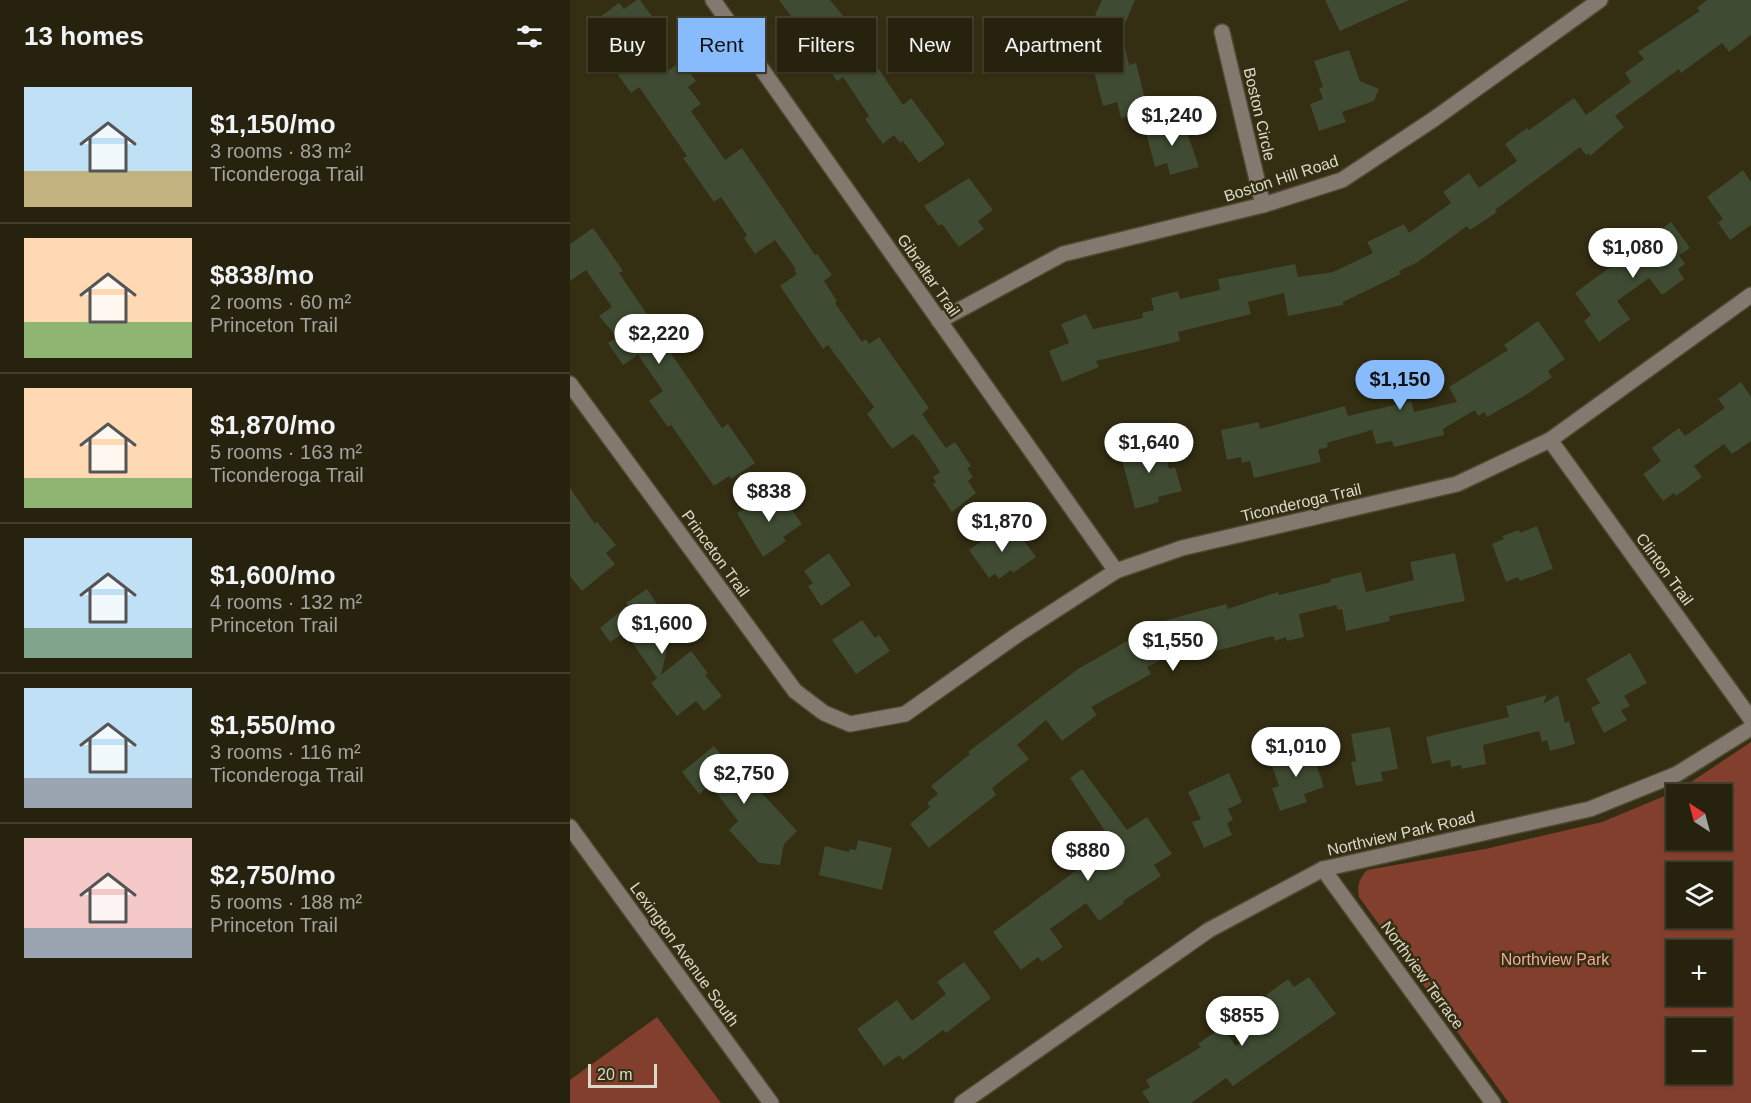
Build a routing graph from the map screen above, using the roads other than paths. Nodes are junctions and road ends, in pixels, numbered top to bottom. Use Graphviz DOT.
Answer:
graph roads {
  1 [pos="713,0"];
  2 [pos="1600,0"];
  3 [pos="1222,32"];
  4 [pos="1263,205"];
  5 [pos="1751,295"];
  6 [pos="939,321"];
  7 [pos="570,384"];
  8 [pos="1550,440"];
  9 [pos="1116,571"];
  10 [pos="1751,719"];
  11 [pos="850,724"];
  12 [pos="1751,728"];
  13 [pos="570,827"];
  14 [pos="1323,869"];
  15 [pos="771,1103"];
  16 [pos="962,1103"];
  17 [pos="1493,1103"];
  1 -- 6 [label="street, Gibraltar Trail"];
  2 -- 4 [label="street, Boston Hill Road"];
  3 -- 4 [label="street, Boston Circle"];
  4 -- 6 [label="street, Boston Hill Road"];
  5 -- 8 [label="street, Ticonderoga Trail"];
  6 -- 9 [label="street, Gibraltar Trail"];
  7 -- 11 [label="street, Princeton Trail"];
  8 -- 9 [label="street, Ticonderoga Trail"];
  8 -- 10 [label="street, Clinton Trail"];
  9 -- 11 [label="street, Ticonderoga Trail"];
  12 -- 14 [label="street, Northview Park Road"];
  13 -- 15 [label="street, Lexington Avenue South"];
  14 -- 16 [label="street, Northview Park Road"];
  14 -- 17 [label="street, Northview Terrace"];
}
